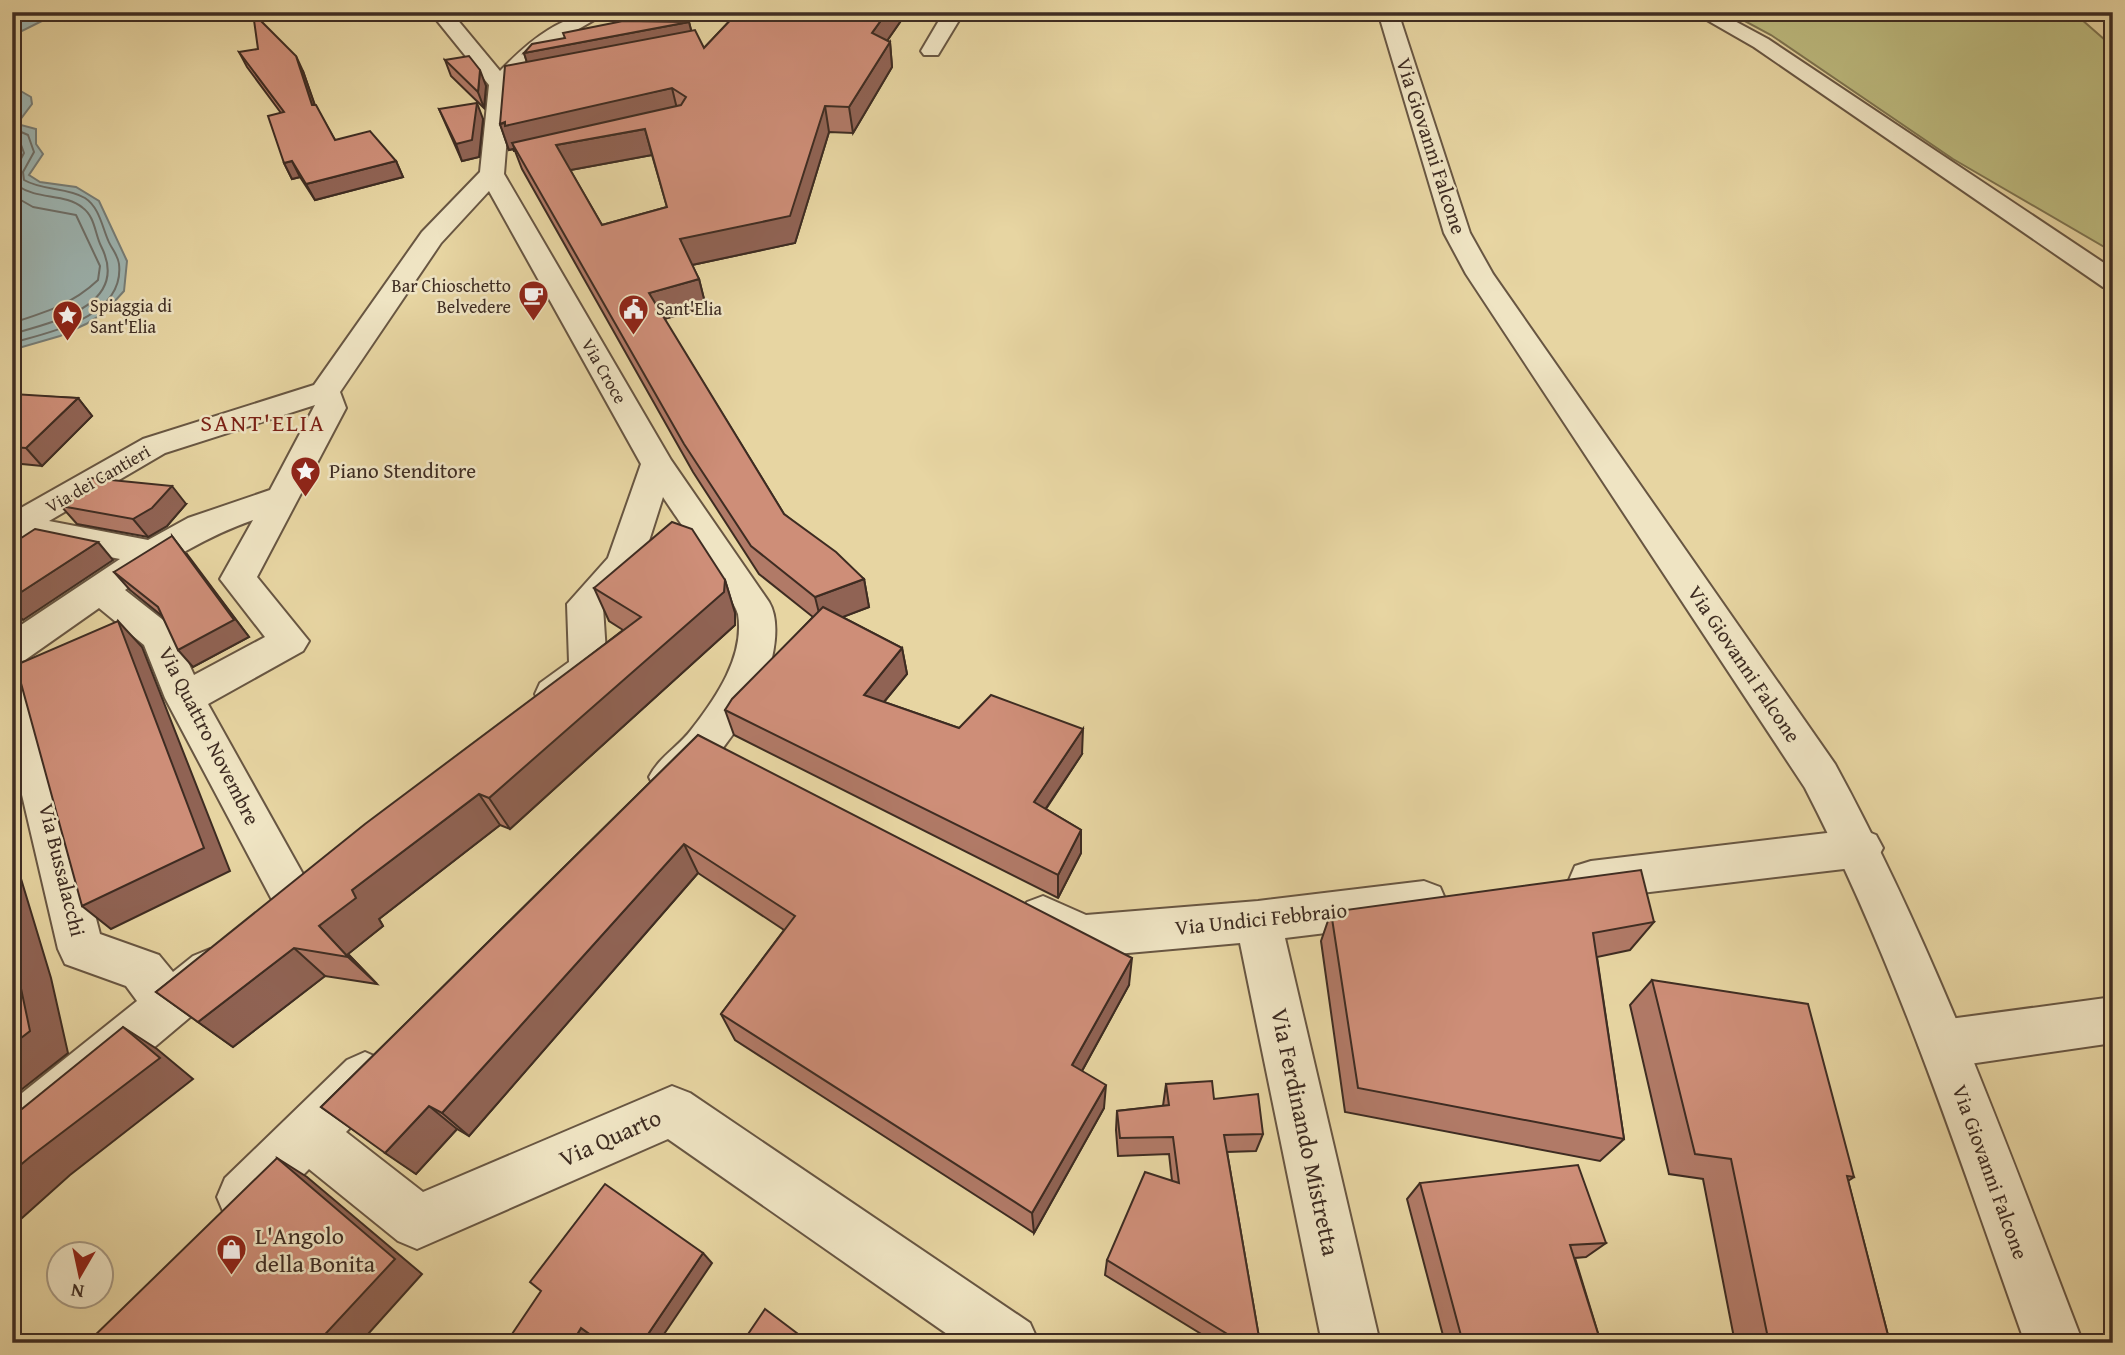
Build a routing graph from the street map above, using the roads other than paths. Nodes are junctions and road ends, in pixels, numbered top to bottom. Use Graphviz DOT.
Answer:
graph roads {
  1 [pos="440,12"];
  2 [pos="598,12"];
  3 [pos="954,12"];
  4 [pos="1388,12"];
  5 [pos="1703,12"];
  6 [pos="931,51"];
  7 [pos="540,76"];
  8 [pos="500,84"];
  9 [pos="500,167"];
  10 [pos="2113,281"];
  11 [pos="326,392"];
  12 [pos="657,464"];
  13 [pos="284,497"];
  14 [pos="15,528"];
  15 [pos="152,553"];
  16 [pos="101,590"];
  17 [pos="12,650"];
  18 [pos="12,688"];
  19 [pos="185,698"];
  20 [pos="523,719"];
  21 [pos="20,736"];
  22 [pos="635,810"];
  23 [pos="1861,848"];
  24 [pos="328,875"];
  25 [pos="1552,885"];
  26 [pos="1458,896"];
  27 [pos="1009,899"];
  28 [pos="296,901"];
  29 [pos="1258,920"];
  30 [pos="169,1004"];
  31 [pos="2113,1020"];
  32 [pos="1942,1044"];
  33 [pos="397,1046"];
  34 [pos="12,1134"];
  35 [pos="307,1134"];
  36 [pos="213,1229"];
  37 [pos="1010,1343"];
  38 [pos="1351,1343"];
  39 [pos="2054,1343"];
  1 -- 8 [label="street"];
  2 -- 8 [label="street"];
  3 -- 6 [label="street"];
  4 -- 23 [label="street, Via Giovanni Falcone"];
  5 -- 10 [label="street"];
  7 -- 8 [label="street"];
  8 -- 9 [label="street"];
  9 -- 11 [label="street"];
  9 -- 12 [label="street, Via Croce"];
  11 -- 13 [label="street"];
  11 -- 14 [label="street, Via dei Cantieri"];
  12 -- 20 [label="street"];
  12 -- 22 [label="street, Via Croce"];
  13 -- 15 [label="street"];
  13 -- 19 [label="street"];
  14 -- 15 [label="street"];
  15 -- 16 [label="street"];
  16 -- 17 [label="street"];
  16 -- 19 [label="street, Via Quattro Novembre"];
  18 -- 21 [label="street, Via Bussalacchi"];
  19 -- 28 [label="street, Via Quattro Novembre"];
  21 -- 30 [label="street, Via Bussalacchi"];
  23 -- 25 [label="street"];
  23 -- 32 [label="street, Via Giovanni Falcone"];
  24 -- 28 [label="street"];
  26 -- 29 [label="street, Via Undici Febbraio"];
  27 -- 29 [label="street, Via Undici Febbraio"];
  28 -- 30 [label="street"];
  29 -- 38 [label="street, Via Ferdinando Mistretta"];
  30 -- 34 [label="street"];
  31 -- 32 [label="street"];
  32 -- 39 [label="street, Via Giovanni Falcone"];
  33 -- 35 [label="street"];
  35 -- 36 [label="street"];
  35 -- 37 [label="street, Via Quarto"];
}
